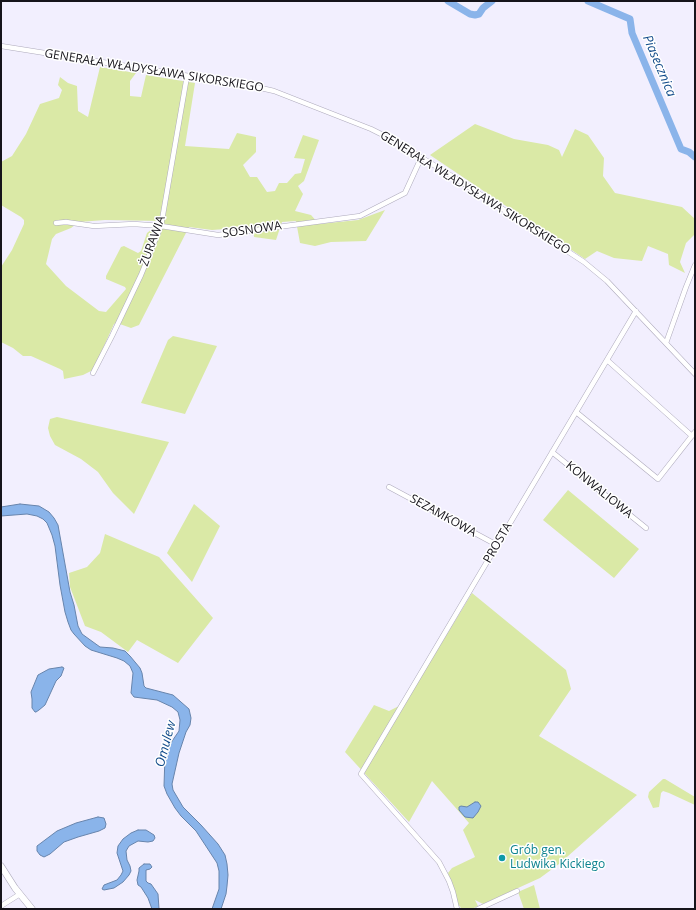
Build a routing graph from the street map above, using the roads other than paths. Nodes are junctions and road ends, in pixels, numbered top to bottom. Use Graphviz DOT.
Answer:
graph roads {
  1 [pos="1,46"];
  2 [pos="187,76"];
  3 [pos="421,158"];
  4 [pos="56,223"];
  5 [pos="161,226"];
  6 [pos="695,265"];
  7 [pos="636,311"];
  8 [pos="666,343"];
  9 [pos="607,360"];
  10 [pos="93,373"];
  11 [pos="695,374"];
  12 [pos="576,412"];
  13 [pos="693,434"];
  14 [pos="552,452"];
  15 [pos="389,487"];
  16 [pos="646,528"];
  17 [pos="497,545"];
  18 [pos="1,866"];
  19 [pos="517,891"];
  20 [pos="20,894"];
  21 [pos="1,906"];
  22 [pos="32,909"];
  23 [pos="457,909"];
  24 [pos="478,909"];
  1 -- 2 [label="street, GENERAŁA WŁADYSŁAWA SIKORSKIEGO"];
  2 -- 3 [label="street, GENERAŁA WŁADYSŁAWA SIKORSKIEGO"];
  2 -- 5 [label="street, ŻURAWIA"];
  3 -- 5 [label="street, SOSNOWA"];
  3 -- 7 [label="street, GENERAŁA WŁADYSŁAWA SIKORSKIEGO"];
  4 -- 5 [label="street, SOSNOWA"];
  5 -- 10 [label="street, ŻURAWIA"];
  6 -- 8 [label="street"];
  7 -- 8 [label="street, GENERAŁA WŁADYSŁAWA SIKORSKIEGO"];
  7 -- 9 [label="street, PROSTA"];
  8 -- 11 [label="street, GENERAŁA WŁADYSŁAWA SIKORSKIEGO"];
  9 -- 12 [label="street, PROSTA"];
  9 -- 13 [label="street"];
  12 -- 13 [label="street"];
  12 -- 14 [label="street, PROSTA"];
  14 -- 16 [label="street, KONWALIOWA"];
  14 -- 17 [label="street, PROSTA"];
  15 -- 17 [label="street, SEZAMKOWA"];
  17 -- 23 [label="street, PROSTA"];
  18 -- 20 [label="street"];
  19 -- 24 [label="street"];
  20 -- 21 [label="street"];
  20 -- 22 [label="street"];
}
